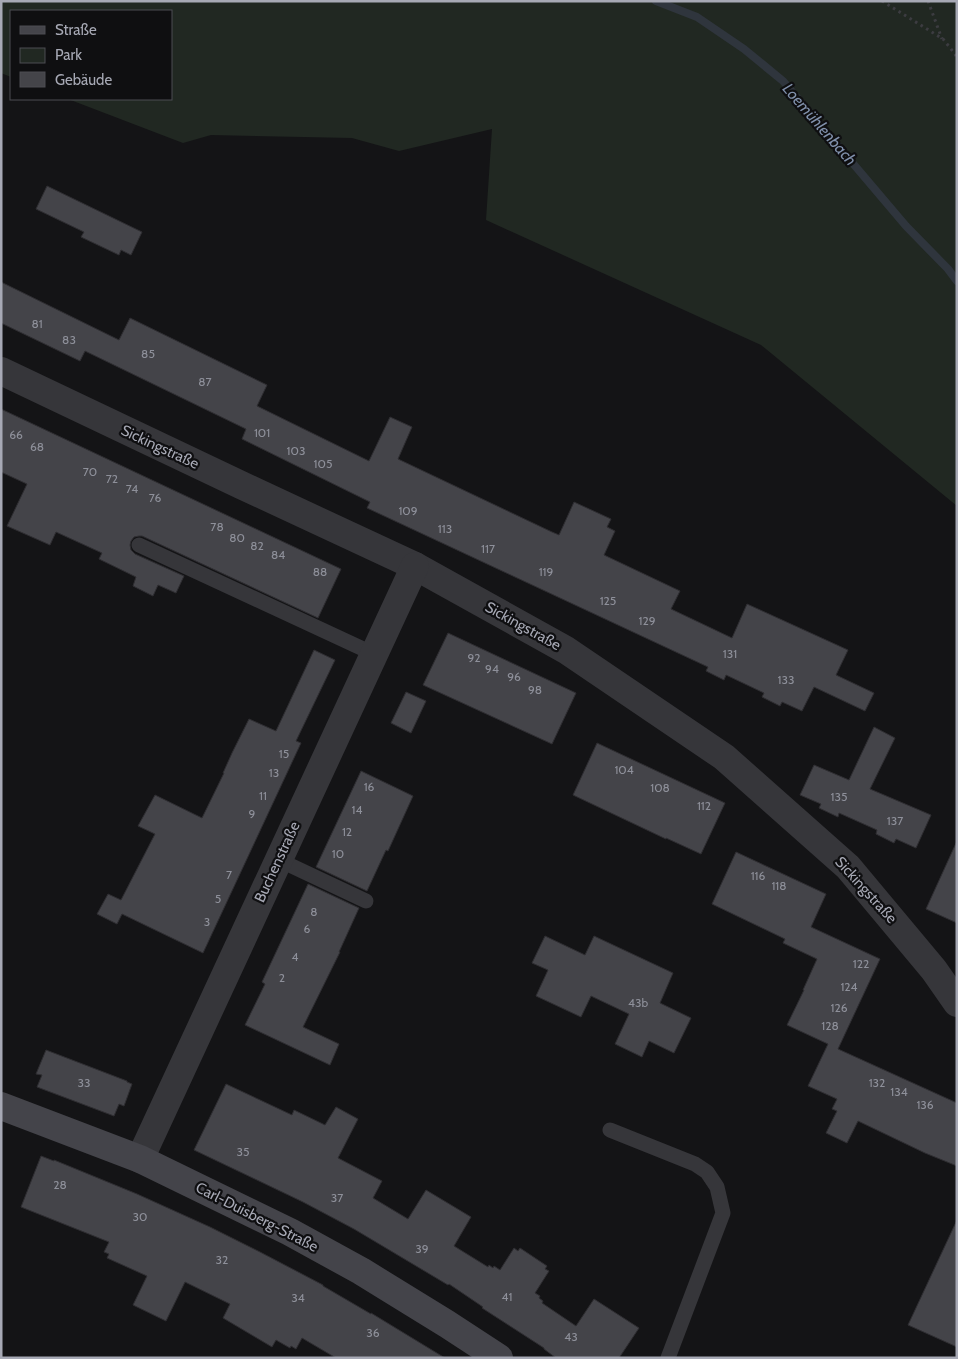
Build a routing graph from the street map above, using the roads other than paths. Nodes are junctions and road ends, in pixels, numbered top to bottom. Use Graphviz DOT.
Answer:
graph roads {
  1 [pos="1,371"];
  2 [pos="139,545"];
  3 [pos="415,566"];
  4 [pos="374,654"];
  5 [pos="278,860"];
  6 [pos="366,901"];
  7 [pos="957,1003"];
  8 [pos="1,1106"];
  9 [pos="610,1130"];
  10 [pos="140,1159"];
  11 [pos="499,1358"];
  12 [pos="668,1358"];
  1 -- 3 [label="street, Sickingstraße"];
  2 -- 4 [label="lane"];
  3 -- 4 [label="street, Buchenstraße"];
  3 -- 7 [label="street, Sickingstraße"];
  4 -- 5 [label="street, Buchenstraße"];
  5 -- 6 [label="lane"];
  5 -- 10 [label="street, Buchenstraße"];
  8 -- 10 [label="main road, Carl-Duisberg-Straße"];
  9 -- 12 [label="lane"];
  10 -- 11 [label="main road, Carl-Duisberg-Straße"];
}
